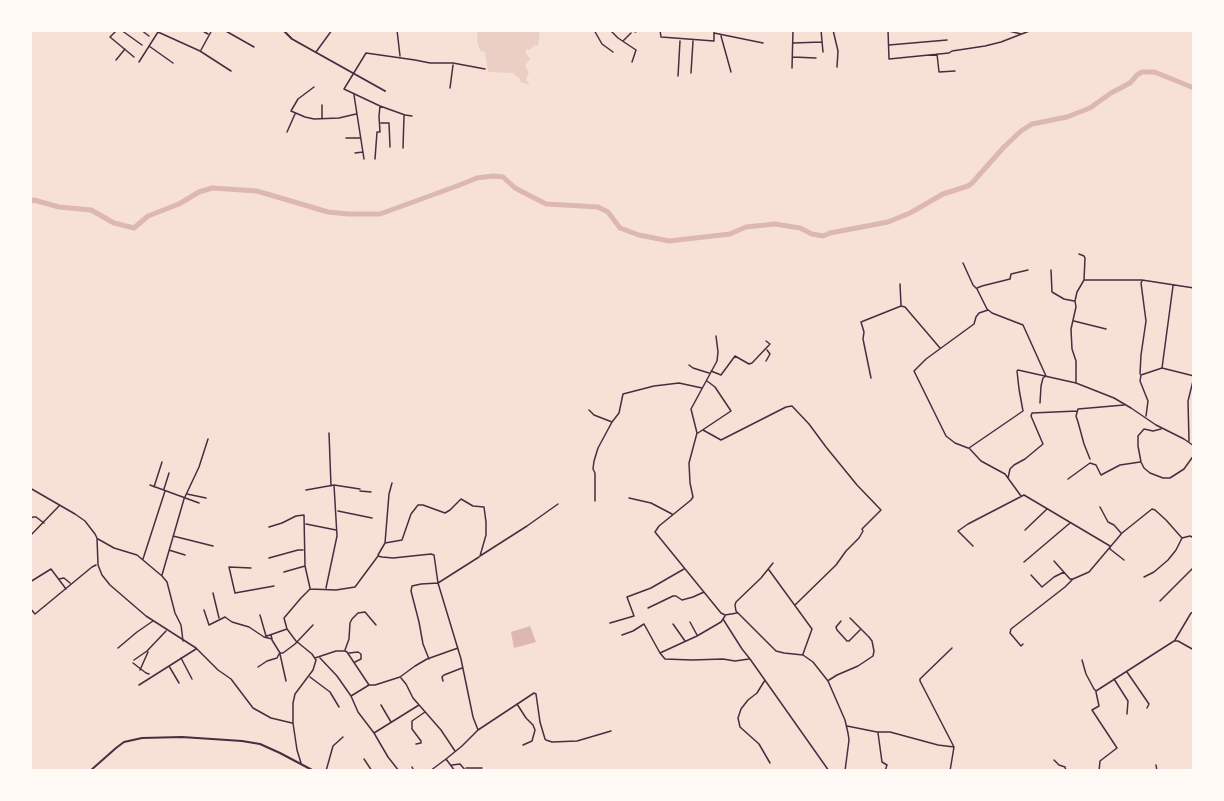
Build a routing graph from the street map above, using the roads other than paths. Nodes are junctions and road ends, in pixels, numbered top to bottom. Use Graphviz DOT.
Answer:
graph roads {
  1 [pos="117,30"];
  2 [pos="121,30"];
  3 [pos="141,30"];
  4 [pos="201,30"];
  5 [pos="212,30"];
  6 [pos="224,30"];
  7 [pos="283,30"];
  8 [pos="332,30"];
  9 [pos="397,30"];
  10 [pos="594,30"];
  11 [pos="610,30"];
  12 [pos="640,30"];
  13 [pos="660,30"];
  14 [pos="821,30"];
  15 [pos="833,30"];
  16 [pos="888,30"];
  17 [pos="1005,30"];
  18 [pos="1032,30"];
  19 [pos="776,31"];
  20 [pos="793,31"];
  21 [pos="635,32"];
  22 [pos="714,32"];
  23 [pos="630,33"];
  24 [pos="1022,34"];
  25 [pos="209,35"];
  26 [pos="721,35"];
  27 [pos="149,36"];
  28 [pos="680,39"];
  29 [pos="693,40"];
  30 [pos="947,40"];
  31 [pos="623,41"];
  32 [pos="822,42"];
  33 [pos="793,43"];
  34 [pos="763,44"];
  35 [pos="142,45"];
  36 [pos="148,45"];
  37 [pos="889,45"];
  38 [pos="254,47"];
  39 [pos="125,49"];
  40 [pos="200,51"];
  41 [pos="316,52"];
  42 [pos="613,52"];
  43 [pos="823,52"];
  44 [pos="937,54"];
  45 [pos="134,57"];
  46 [pos="792,57"];
  47 [pos="816,57"];
  48 [pos="400,58"];
  49 [pos="116,60"];
  50 [pos="139,62"];
  51 [pos="632,62"];
  52 [pos="172,63"];
  53 [pos="453,63"];
  54 [pos="837,67"];
  55 [pos="792,68"];
  56 [pos="486,69"];
  57 [pos="231,71"];
  58 [pos="955,71"];
  59 [pos="731,72"];
  60 [pos="354,73"];
  61 [pos="692,73"];
  62 [pos="678,76"];
  63 [pos="314,87"];
  64 [pos="450,88"];
  65 [pos="385,91"];
  66 [pos="353,94"];
  67 [pos="322,105"];
  68 [pos="380,106"];
  69 [pos="295,113"];
  70 [pos="356,114"];
  71 [pos="405,115"];
  72 [pos="412,116"];
  73 [pos="322,118"];
  74 [pos="380,123"];
  75 [pos="287,132"];
  76 [pos="346,138"];
  77 [pos="360,138"];
  78 [pos="390,147"];
  79 [pos="403,148"];
  80 [pos="363,152"];
  81 [pos="355,153"];
  82 [pos="364,159"];
  83 [pos="375,159"];
  84 [pos="1079,254"];
  85 [pos="963,263"];
  86 [pos="1028,270"];
  87 [pos="1052,270"];
  88 [pos="1084,280"];
  89 [pos="1143,280"];
  90 [pos="900,284"];
  91 [pos="1174,284"];
  92 [pos="1194,288"];
  93 [pos="977,289"];
  94 [pos="1075,301"];
  95 [pos="901,306"];
  96 [pos="988,310"];
  97 [pos="1073,320"];
  98 [pos="1106,329"];
  99 [pos="716,336"];
  100 [pos="766,341"];
  101 [pos="941,348"];
  102 [pos="766,349"];
  103 [pos="766,361"];
  104 [pos="689,365"];
  105 [pos="1162,368"];
  106 [pos="710,372"];
  107 [pos="1046,375"];
  108 [pos="1140,376"];
  109 [pos="1194,376"];
  110 [pos="871,378"];
  111 [pos="706,380"];
  112 [pos="1076,383"];
  113 [pos="703,388"];
  114 [pos="1040,403"];
  115 [pos="1125,405"];
  116 [pos="588,410"];
  117 [pos="1077,411"];
  118 [pos="1145,417"];
  119 [pos="612,422"];
  120 [pos="1162,429"];
  121 [pos="703,430"];
  122 [pos="329,433"];
  123 [pos="697,433"];
  124 [pos="208,439"];
  125 [pos="1189,442"];
  126 [pos="1194,446"];
  127 [pos="969,448"];
  128 [pos="1194,455"];
  129 [pos="1090,459"];
  130 [pos="162,462"];
  131 [pos="1141,462"];
  132 [pos="169,473"];
  133 [pos="1008,478"];
  134 [pos="1068,479"];
  135 [pos="392,483"];
  136 [pos="150,485"];
  137 [pos="333,485"];
  138 [pos="154,487"];
  139 [pos="30,488"];
  140 [pos="306,490"];
  141 [pos="164,491"];
  142 [pos="371,492"];
  143 [pos="187,494"];
  144 [pos="1021,496"];
  145 [pos="206,498"];
  146 [pos="629,498"];
  147 [pos="184,499"];
  148 [pos="595,501"];
  149 [pos="199,503"];
  150 [pos="558,504"];
  151 [pos="60,506"];
  152 [pos="1100,507"];
  153 [pos="1047,508"];
  154 [pos="336,511"];
  155 [pos="673,514"];
  156 [pos="372,518"];
  157 [pos="30,519"];
  158 [pos="1071,522"];
  159 [pos="44,523"];
  160 [pos="305,523"];
  161 [pos="269,527"];
  162 [pos="337,530"];
  163 [pos="1025,530"];
  164 [pos="30,532"];
  165 [pos="1122,533"];
  166 [pos="31,536"];
  167 [pos="174,536"];
  168 [pos="97,538"];
  169 [pos="1182,538"];
  170 [pos="1194,538"];
  171 [pos="385,543"];
  172 [pos="213,546"];
  173 [pos="973,546"];
  174 [pos="1110,546"];
  175 [pos="169,550"];
  176 [pos="304,550"];
  177 [pos="185,555"];
  178 [pos="378,556"];
  179 [pos="480,556"];
  180 [pos="269,558"];
  181 [pos="143,560"];
  182 [pos="1124,560"];
  183 [pos="1054,561"];
  184 [pos="773,562"];
  185 [pos="1024,562"];
  186 [pos="98,565"];
  187 [pos="305,566"];
  188 [pos="1194,567"];
  189 [pos="251,568"];
  190 [pos="685,569"];
  191 [pos="769,569"];
  192 [pos="1064,571"];
  193 [pos="284,572"];
  194 [pos="1031,575"];
  195 [pos="162,576"];
  196 [pos="1144,577"];
  197 [pos="59,579"];
  198 [pos="1073,579"];
  199 [pos="30,582"];
  200 [pos="438,583"];
  201 [pos="72,584"];
  202 [pos="274,586"];
  203 [pos="66,589"];
  204 [pos="310,589"];
  205 [pos="326,589"];
  206 [pos="704,592"];
  207 [pos="213,593"];
  208 [pos="1160,602"];
  209 [pos="795,605"];
  210 [pos="30,608"];
  211 [pos="648,608"];
  212 [pos="204,610"];
  213 [pos="1194,612"];
  214 [pos="737,613"];
  215 [pos="260,615"];
  216 [pos="725,615"];
  217 [pos="850,618"];
  218 [pos="723,619"];
  219 [pos="219,620"];
  220 [pos="154,621"];
  221 [pos="841,621"];
  222 [pos="690,622"];
  223 [pos="610,623"];
  224 [pos="673,624"];
  225 [pos="312,625"];
  226 [pos="376,625"];
  227 [pos="287,629"];
  228 [pos="861,629"];
  229 [pos="167,630"];
  230 [pos="622,634"];
  231 [pos="271,635"];
  232 [pos="266,636"];
  233 [pos="697,636"];
  234 [pos="272,639"];
  235 [pos="183,641"];
  236 [pos="1174,641"];
  237 [pos="296,642"];
  238 [pos="685,642"];
  239 [pos="1023,644"];
  240 [pos="118,648"];
  241 [pos="149,648"];
  242 [pos="196,648"];
  243 [pos="458,648"];
  244 [pos="952,648"];
  245 [pos="1194,650"];
  246 [pos="345,651"];
  247 [pos="280,653"];
  248 [pos="348,653"];
  249 [pos="660,653"];
  250 [pos="803,655"];
  251 [pos="320,657"];
  252 [pos="181,658"];
  253 [pos="315,658"];
  254 [pos="429,659"];
  255 [pos="750,659"];
  256 [pos="1082,660"];
  257 [pos="354,663"];
  258 [pos="169,665"];
  259 [pos="258,667"];
  260 [pos="463,668"];
  261 [pos="140,670"];
  262 [pos="1127,671"];
  263 [pos="149,674"];
  264 [pos="309,676"];
  265 [pos="400,677"];
  266 [pos="192,679"];
  267 [pos="1114,679"];
  268 [pos="765,680"];
  269 [pos="286,681"];
  270 [pos="442,681"];
  271 [pos="828,681"];
  272 [pos="178,683"];
  273 [pos="369,685"];
  274 [pos="139,686"];
  275 [pos="1096,691"];
  276 [pos="351,696"];
  277 [pos="517,703"];
  278 [pos="381,705"];
  279 [pos="420,705"];
  280 [pos="339,707"];
  281 [pos="1147,708"];
  282 [pos="426,712"];
  283 [pos="1127,714"];
  284 [pos="391,722"];
  285 [pos="293,723"];
  286 [pos="846,726"];
  287 [pos="478,730"];
  288 [pos="611,731"];
  289 [pos="878,732"];
  290 [pos="374,733"];
  291 [pos="344,737"];
  292 [pos="416,744"];
  293 [pos="523,745"];
  294 [pos="954,747"];
  295 [pos="455,752"];
  296 [pos="364,759"];
  297 [pos="446,759"];
  298 [pos="1054,760"];
  299 [pos="770,763"];
  300 [pos="301,764"];
  301 [pos="451,765"];
  302 [pos="1156,765"];
  303 [pos="412,768"];
  304 [pos="482,768"];
  305 [pos="465,770"];
  306 [pos="476,770"];
  307 [pos="90,771"];
  308 [pos="314,771"];
  309 [pos="326,771"];
  310 [pos="372,771"];
  311 [pos="399,771"];
  312 [pos="415,771"];
  313 [pos="430,771"];
  314 [pos="455,771"];
  315 [pos="829,771"];
  316 [pos="844,771"];
  317 [pos="885,771"];
  318 [pos="950,771"];
  319 [pos="1066,771"];
  320 [pos="1099,771"];
  321 [pos="1157,771"];
  1 -- 39 [label="street"];
  2 -- 35 [label="street"];
  3 -- 27 [label="street"];
  4 -- 25 [label="street"];
  5 -- 25 [label="street"];
  6 -- 38 [label="street"];
  7 -- 41 [label="main road"];
  8 -- 41 [label="street"];
  9 -- 48 [label="street"];
  10 -- 42 [label="street"];
  11 -- 31 [label="street"];
  12 -- 21 [label="street"];
  13 -- 28 [label="street"];
  14 -- 32 [label="street"];
  15 -- 54 [label="street"];
  16 -- 37 [label="street"];
  17 -- 24 [label="street"];
  18 -- 24 [label="street"];
  19 -- 20 [label="street"];
  20 -- 33 [label="street"];
  22 -- 26 [label="street"];
  22 -- 29 [label="street"];
  23 -- 31 [label="street"];
  24 -- 44 [label="street"];
  25 -- 40 [label="street"];
  26 -- 34 [label="street"];
  26 -- 59 [label="street"];
  28 -- 29 [label="street"];
  28 -- 62 [label="street"];
  29 -- 61 [label="street"];
  30 -- 37 [label="street"];
  31 -- 51 [label="street"];
  32 -- 33 [label="street"];
  32 -- 43 [label="street"];
  33 -- 46 [label="street"];
  36 -- 40 [label="street"];
  36 -- 50 [label="street"];
  36 -- 52 [label="street"];
  37 -- 44 [label="street"];
  39 -- 45 [label="street"];
  39 -- 49 [label="street"];
  40 -- 57 [label="street"];
  41 -- 60 [label="main road"];
  44 -- 58 [label="street"];
  46 -- 47 [label="street"];
  46 -- 55 [label="street"];
  48 -- 53 [label="street"];
  48 -- 60 [label="street"];
  53 -- 56 [label="street"];
  53 -- 64 [label="street"];
  60 -- 65 [label="main road"];
  60 -- 66 [label="street"];
  63 -- 69 [label="street"];
  66 -- 68 [label="street"];
  66 -- 70 [label="street"];
  67 -- 73 [label="street"];
  68 -- 71 [label="street"];
  68 -- 74 [label="street"];
  69 -- 73 [label="street"];
  69 -- 75 [label="street"];
  70 -- 73 [label="street"];
  70 -- 77 [label="street"];
  71 -- 72 [label="street"];
  71 -- 79 [label="street"];
  74 -- 78 [label="street"];
  74 -- 83 [label="street"];
  76 -- 77 [label="street"];
  77 -- 80 [label="street"];
  80 -- 81 [label="street"];
  80 -- 82 [label="street"];
  84 -- 88 [label="street"];
  85 -- 93 [label="street"];
  86 -- 93 [label="street"];
  87 -- 94 [label="street"];
  88 -- 89 [label="street"];
  88 -- 94 [label="street"];
  89 -- 91 [label="street"];
  89 -- 108 [label="street"];
  90 -- 95 [label="street"];
  91 -- 92 [label="street"];
  91 -- 105 [label="street"];
  93 -- 96 [label="street"];
  94 -- 97 [label="street"];
  95 -- 101 [label="street"];
  95 -- 110 [label="street"];
  96 -- 101 [label="street"];
  96 -- 107 [label="street"];
  97 -- 98 [label="street"];
  97 -- 112 [label="street"];
  99 -- 106 [label="street"];
  100 -- 102 [label="street"];
  101 -- 127 [label="street"];
  102 -- 103 [label="street"];
  102 -- 106 [label="street"];
  104 -- 106 [label="street"];
  105 -- 108 [label="street"];
  105 -- 109 [label="street"];
  106 -- 111 [label="street"];
  107 -- 112 [label="street"];
  107 -- 114 [label="street"];
  107 -- 127 [label="street"];
  108 -- 118 [label="street"];
  109 -- 125 [label="street"];
  111 -- 113 [label="street"];
  111 -- 121 [label="street"];
  112 -- 115 [label="street"];
  113 -- 119 [label="street"];
  113 -- 123 [label="street"];
  115 -- 117 [label="street"];
  115 -- 118 [label="street"];
  116 -- 119 [label="street"];
  117 -- 129 [label="street"];
  117 -- 133 [label="street"];
  118 -- 120 [label="street"];
  119 -- 148 [label="street"];
  120 -- 125 [label="street"];
  120 -- 131 [label="street"];
  121 -- 123 [label="street"];
  121 -- 209 [label="street"];
  122 -- 137 [label="street"];
  123 -- 155 [label="street"];
  124 -- 143 [label="street"];
  125 -- 126 [label="street"];
  127 -- 133 [label="street"];
  128 -- 131 [label="street"];
  130 -- 138 [label="street"];
  131 -- 134 [label="street"];
  132 -- 141 [label="street"];
  133 -- 144 [label="street"];
  135 -- 171 [label="street"];
  136 -- 138 [label="street"];
  137 -- 140 [label="street"];
  137 -- 142 [label="street"];
  137 -- 154 [label="street"];
  138 -- 141 [label="street"];
  139 -- 151 [label="street"];
  141 -- 147 [label="street"];
  141 -- 181 [label="street"];
  143 -- 145 [label="street"];
  143 -- 147 [label="street"];
  144 -- 153 [label="street"];
  144 -- 173 [label="street"];
  146 -- 155 [label="street"];
  147 -- 149 [label="street"];
  147 -- 167 [label="street"];
  150 -- 179 [label="street"];
  151 -- 159 [label="street"];
  151 -- 168 [label="street"];
  152 -- 165 [label="street"];
  153 -- 158 [label="street"];
  153 -- 163 [label="street"];
  154 -- 156 [label="street"];
  154 -- 162 [label="street"];
  155 -- 190 [label="street"];
  157 -- 159 [label="street"];
  158 -- 174 [label="street"];
  158 -- 185 [label="street"];
  159 -- 166 [label="street"];
  160 -- 161 [label="street"];
  160 -- 162 [label="street"];
  160 -- 176 [label="street"];
  162 -- 205 [label="street"];
  164 -- 166 [label="street"];
  165 -- 169 [label="street"];
  165 -- 174 [label="street"];
  167 -- 172 [label="street"];
  167 -- 175 [label="street"];
  168 -- 181 [label="street"];
  168 -- 186 [label="street"];
  169 -- 170 [label="street"];
  169 -- 196 [label="street"];
  171 -- 178 [label="street"];
  171 -- 179 [label="street"];
  174 -- 182 [label="street"];
  174 -- 198 [label="street"];
  175 -- 177 [label="street"];
  175 -- 195 [label="street"];
  176 -- 180 [label="street"];
  176 -- 187 [label="street"];
  178 -- 200 [label="street"];
  178 -- 205 [label="street"];
  179 -- 200 [label="street"];
  181 -- 195 [label="street"];
  183 -- 192 [label="street"];
  184 -- 191 [label="street"];
  186 -- 201 [label="street"];
  186 -- 220 [label="street"];
  187 -- 193 [label="street"];
  187 -- 204 [label="street"];
  188 -- 208 [label="street"];
  189 -- 202 [label="street"];
  190 -- 206 [label="street"];
  190 -- 223 [label="street"];
  191 -- 209 [label="street"];
  191 -- 214 [label="street"];
  192 -- 194 [label="street"];
  192 -- 198 [label="street"];
  195 -- 235 [label="street"];
  197 -- 199 [label="street"];
  197 -- 201 [label="street"];
  197 -- 203 [label="street"];
  198 -- 239 [label="street"];
  200 -- 243 [label="street"];
  200 -- 254 [label="street"];
  201 -- 203 [label="street"];
  203 -- 210 [label="street"];
  204 -- 205 [label="street"];
  204 -- 227 [label="street"];
  206 -- 211 [label="street"];
  206 -- 216 [label="street"];
  207 -- 219 [label="street"];
  209 -- 250 [label="street"];
  212 -- 219 [label="street"];
  213 -- 236 [label="street"];
  214 -- 216 [label="street"];
  214 -- 250 [label="street"];
  215 -- 232 [label="street"];
  216 -- 218 [label="street"];
  217 -- 228 [label="street"];
  218 -- 233 [label="street"];
  218 -- 255 [label="street"];
  219 -- 232 [label="street"];
  220 -- 229 [label="street"];
  220 -- 240 [label="street"];
  221 -- 228 [label="street"];
  222 -- 233 [label="street"];
  224 -- 238 [label="street"];
  225 -- 237 [label="street"];
  226 -- 246 [label="street"];
  227 -- 231 [label="street"];
  227 -- 237 [label="street"];
  228 -- 271 [label="street"];
  229 -- 235 [label="street"];
  229 -- 241 [label="street"];
  230 -- 249 [label="street"];
  231 -- 232 [label="street"];
  231 -- 234 [label="street"];
  232 -- 234 [label="street"];
  233 -- 238 [label="street"];
  234 -- 247 [label="street"];
  235 -- 242 [label="street"];
  236 -- 245 [label="street"];
  236 -- 262 [label="street"];
  237 -- 247 [label="street"];
  237 -- 253 [label="street"];
  238 -- 249 [label="street"];
  241 -- 261 [label="street"];
  241 -- 261 [label="street"];
  242 -- 252 [label="street"];
  242 -- 285 [label="street"];
  243 -- 254 [label="street"];
  243 -- 260 [label="street"];
  244 -- 294 [label="street"];
  246 -- 248 [label="street"];
  246 -- 251 [label="street"];
  247 -- 259 [label="street"];
  247 -- 269 [label="street"];
  248 -- 257 [label="street"];
  248 -- 257 [label="street"];
  249 -- 255 [label="street"];
  250 -- 271 [label="street"];
  251 -- 253 [label="street"];
  251 -- 276 [label="street"];
  252 -- 258 [label="street"];
  252 -- 266 [label="street"];
  253 -- 264 [label="street"];
  254 -- 265 [label="street"];
  255 -- 268 [label="street"];
  256 -- 275 [label="street"];
  257 -- 273 [label="street"];
  258 -- 272 [label="street"];
  258 -- 274 [label="street"];
  260 -- 270 [label="street"];
  260 -- 287 [label="street"];
  261 -- 263 [label="street"];
  262 -- 267 [label="street"];
  262 -- 281 [label="street"];
  264 -- 280 [label="street"];
  264 -- 285 [label="street"];
  265 -- 273 [label="street"];
  265 -- 279 [label="street"];
  267 -- 275 [label="street"];
  267 -- 283 [label="street"];
  268 -- 299 [label="street"];
  268 -- 315 [label="street"];
  271 -- 286 [label="street"];
  273 -- 276 [label="street"];
  275 -- 320 [label="street"];
  276 -- 290 [label="street"];
  277 -- 287 [label="street"];
  277 -- 288 [label="street"];
  277 -- 293 [label="street"];
  278 -- 284 [label="street"];
  279 -- 282 [label="street"];
  279 -- 284 [label="street"];
  282 -- 292 [label="street"];
  282 -- 295 [label="street"];
  284 -- 290 [label="street"];
  285 -- 300 [label="street"];
  286 -- 289 [label="street"];
  286 -- 316 [label="street"];
  287 -- 295 [label="street"];
  289 -- 294 [label="street"];
  289 -- 317 [label="street"];
  290 -- 311 [label="street"];
  291 -- 309 [label="street"];
  294 -- 318 [label="street"];
  295 -- 297 [label="street"];
  296 -- 310 [label="street"];
  297 -- 301 [label="street"];
  297 -- 313 [label="street"];
  298 -- 319 [label="street"];
  300 -- 307 [label="main road"];
  300 -- 308 [label="main road"];
  301 -- 305 [label="street"];
  301 -- 314 [label="street"];
  302 -- 321 [label="street"];
  303 -- 312 [label="street"];
  304 -- 306 [label="street"];
  305 -- 306 [label="street"];
}
